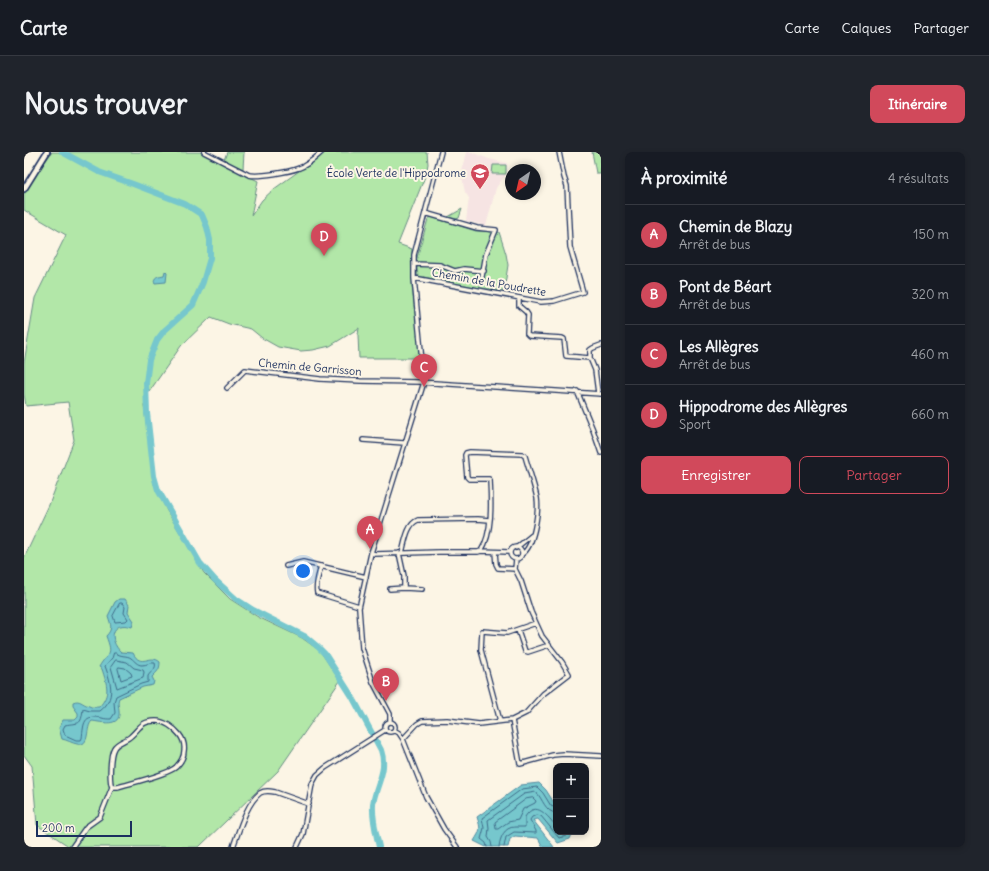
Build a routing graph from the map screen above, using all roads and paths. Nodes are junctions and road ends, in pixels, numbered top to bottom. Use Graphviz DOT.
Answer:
graph roads {
  1 [pos="47,152"];
  2 [pos="204,152"];
  3 [pos="322,152"];
  4 [pos="441,152"];
  5 [pos="559,152"];
  6 [pos="24,188"];
  7 [pos="425,213"];
  8 [pos="414,264"];
  9 [pos="484,271"];
  10 [pos="414,278"];
  11 [pos="481,282"];
  12 [pos="519,298"];
  13 [pos="601,345"];
  14 [pos="590,358"];
  15 [pos="601,368"];
  16 [pos="595,370"];
  17 [pos="424,382"];
  18 [pos="227,388"];
  19 [pos="577,391"];
  20 [pos="600,393"];
  21 [pos="363,440"];
  22 [pos="404,443"];
  23 [pos="601,453"];
  24 [pos="489,520"];
  25 [pos="533,534"];
  26 [pos="516,548"];
  27 [pos="480,552"];
  28 [pos="495,552"];
  29 [pos="509,552"];
  30 [pos="371,553"];
  31 [pos="401,553"];
  32 [pos="522,554"];
  33 [pos="516,559"];
  34 [pos="286,566"];
  35 [pos="321,566"];
  36 [pos="515,569"];
  37 [pos="366,577"];
  38 [pos="404,588"];
  39 [pos="390,589"];
  40 [pos="422,589"];
  41 [pos="359,606"];
  42 [pos="536,623"];
  43 [pos="518,630"];
  44 [pos="549,645"];
  45 [pos="512,720"];
  46 [pos="500,721"];
  47 [pos="390,722"];
  48 [pos="385,730"];
  49 [pos="394,730"];
  50 [pos="403,739"];
  51 [pos="601,756"];
  52 [pos="112,787"];
  53 [pos="309,804"];
  54 [pos="72,847"];
  55 [pos="233,847"];
  56 [pos="297,847"];
  57 [pos="457,847"];
  1 -- 6 [label="street"];
  2 -- 3 [label="street"];
  4 -- 7 [label="street"];
  5 -- 12 [label="street, Chemin de la Poudrette"];
  7 -- 8 [label="street"];
  7 -- 9 [label="street"];
  8 -- 9 [label="street"];
  8 -- 10 [label="street"];
  9 -- 11 [label="street"];
  10 -- 12 [label="street, Chemin de la Poudrette"];
  10 -- 17 [label="street"];
  12 -- 14 [label="street"];
  13 -- 14 [label="street"];
  14 -- 16 [label="street"];
  15 -- 16 [label="street"];
  16 -- 20 [label="street"];
  17 -- 18 [label="street, Chemin de Garrisson"];
  17 -- 19 [label="street"];
  17 -- 22 [label="street"];
  19 -- 20 [label="street"];
  19 -- 23 [label="street"];
  21 -- 22 [label="street"];
  22 -- 30 [label="street"];
  24 -- 25 [label="street"];
  24 -- 27 [label="street"];
  24 -- 31 [label="street"];
  25 -- 26 [label="street"];
  25 -- 32 [label="street"];
  26 -- 29 [label="street"];
  26 -- 32 [label="street"];
  27 -- 28 [label="street"];
  27 -- 31 [label="street"];
  28 -- 29 [label="street"];
  28 -- 36 [label="street"];
  29 -- 33 [label="street"];
  30 -- 31 [label="street"];
  30 -- 37 [label="street"];
  31 -- 38 [label="street"];
  32 -- 33 [label="street"];
  33 -- 36 [label="street"];
  34 -- 35 [label="street"];
  35 -- 37 [label="street"];
  35 -- 41 [label="street"];
  36 -- 42 [label="street"];
  37 -- 41 [label="street"];
  38 -- 39 [label="street"];
  38 -- 40 [label="street"];
  41 -- 47 [label="street"];
  42 -- 43 [label="street"];
  42 -- 44 [label="street"];
  43 -- 44 [label="street"];
  43 -- 46 [label="street"];
  44 -- 45 [label="street"];
  45 -- 46 [label="street"];
  45 -- 51 [label="street"];
  46 -- 50 [label="street"];
  47 -- 48 [label="street"];
  47 -- 49 [label="street"];
  48 -- 49 [label="street"];
  48 -- 53 [label="street"];
  49 -- 50 [label="street"];
  50 -- 57 [label="street"];
  52 -- 52 [label="street"];
  52 -- 54 [label="street"];
  53 -- 55 [label="street"];
  53 -- 56 [label="street"];
}
